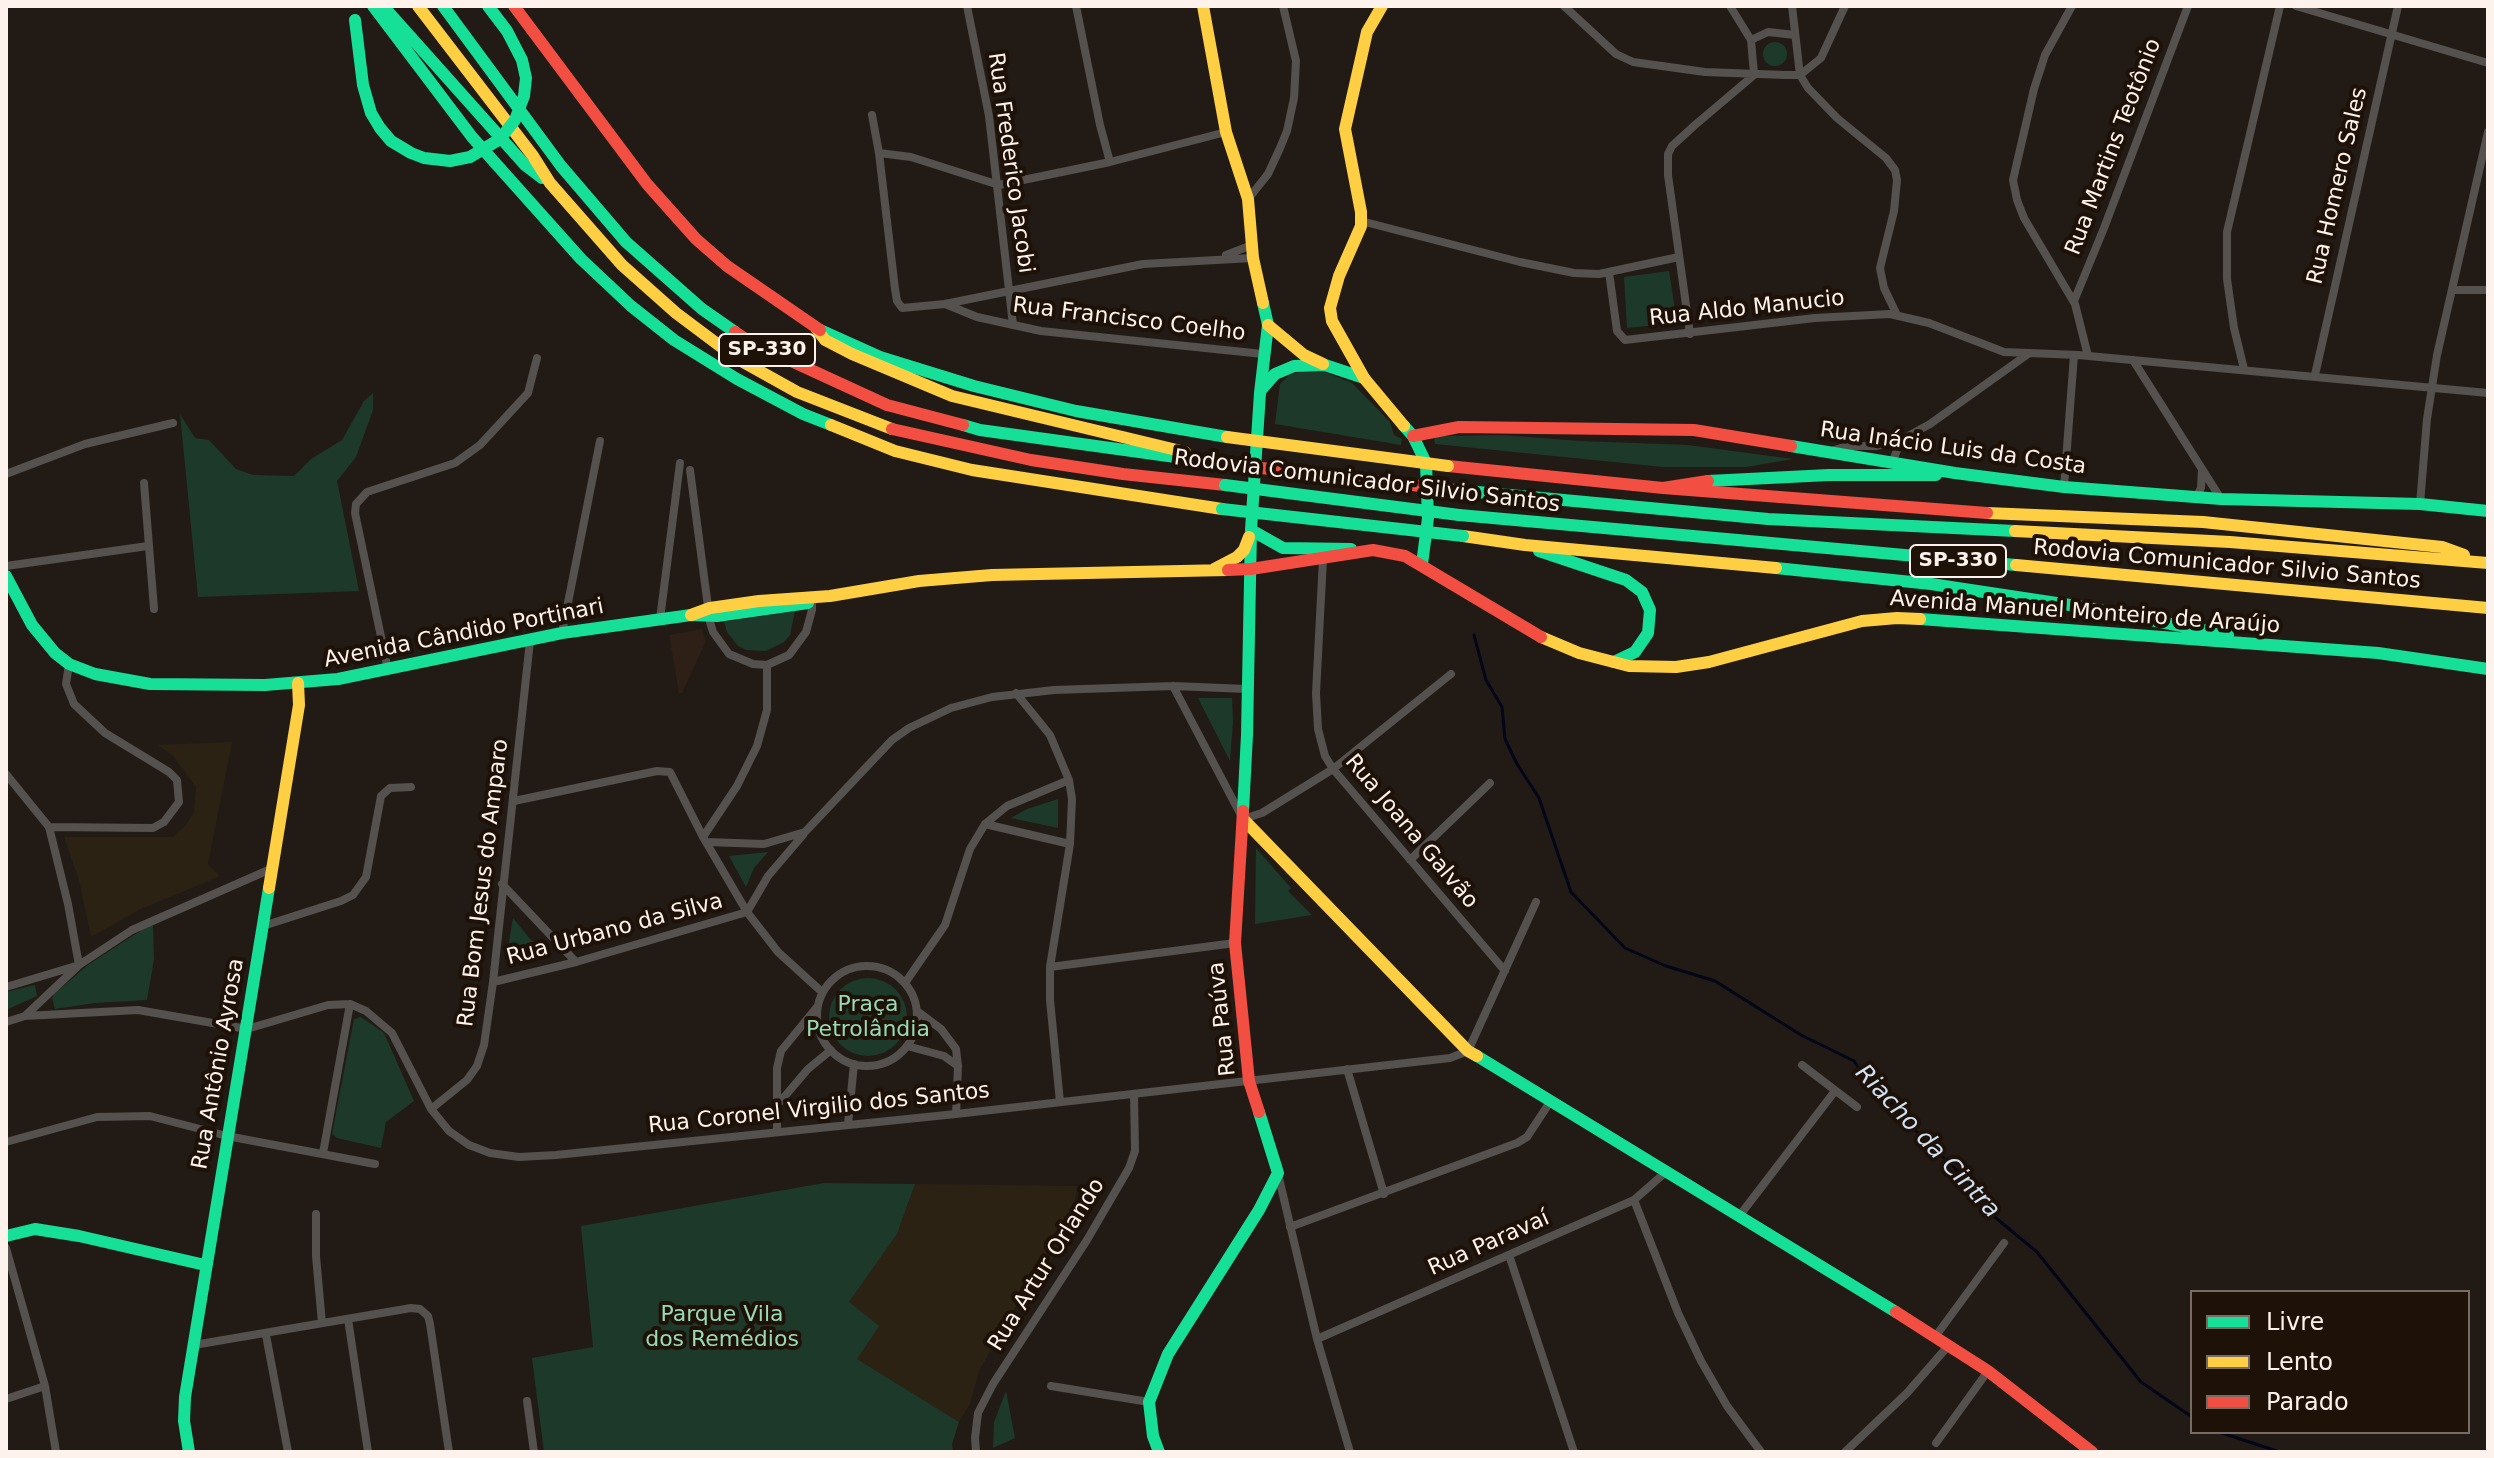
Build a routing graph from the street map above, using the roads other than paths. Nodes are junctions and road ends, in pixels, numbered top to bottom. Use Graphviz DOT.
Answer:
graph roads {
  1 [pos="373,6"];
  2 [pos="383,6"];
  3 [pos="418,6"];
  4 [pos="443,6"];
  5 [pos="488,6"];
  6 [pos="514,6"];
  7 [pos="967,6"];
  8 [pos="1076,6"];
  9 [pos="1203,6"];
  10 [pos="1283,6"];
  11 [pos="1382,6"];
  12 [pos="1564,6"];
  13 [pos="1730,6"];
  14 [pos="1792,6"];
  15 [pos="1845,6"];
  16 [pos="2072,6"];
  17 [pos="2188,6"];
  18 [pos="2280,6"];
  19 [pos="2296,6"];
  20 [pos="2398,6"];
  21 [pos="355,20"];
  22 [pos="1795,35"];
  23 [pos="2391,35"];
  24 [pos="1751,40"];
  25 [pos="2488,63"];
  26 [pos="1754,74"];
  27 [pos="1800,75"];
  28 [pos="872,115"];
  29 [pos="1226,132"];
  30 [pos="2488,132"];
  31 [pos="879,153"];
  32 [pos="1110,162"];
  33 [pos="2483,178"];
  34 [pos="550,183"];
  35 [pos="999,185"];
  36 [pos="1248,199"];
  37 [pos="1361,221"];
  38 [pos="1253,251"];
  39 [pos="1679,257"];
  40 [pos="1609,272"];
  41 [pos="1010,290"];
  42 [pos="2452,290"];
  43 [pos="2488,290"];
  44 [pos="2074,301"];
  45 [pos="945,304"];
  46 [pos="1897,315"];
  47 [pos="1013,325"];
  48 [pos="1268,325"];
  49 [pos="816,328"];
  50 [pos="1690,334"];
  51 [pos="2028,353"];
  52 [pos="1263,354"];
  53 [pos="2074,355"];
  54 [pos="2088,356"];
  55 [pos="537,358"];
  56 [pos="2133,360"];
  57 [pos="1325,365"];
  58 [pos="2244,369"];
  59 [pos="2315,375"];
  60 [pos="1364,378"];
  61 [pos="2432,389"];
  62 [pos="1260,393"];
  63 [pos="2488,393"];
  64 [pos="173,423"];
  65 [pos="1413,436"];
  66 [pos="1901,440"];
  67 [pos="600,441"];
  68 [pos="1831,451"];
  69 [pos="680,463"];
  70 [pos="1892,463"];
  71 [pos="1223,464"];
  72 [pos="2202,469"];
  73 [pos="690,470"];
  74 [pos="1955,473"];
  75 [pos="6,474"];
  76 [pos="144,483"];
  77 [pos="2064,487"];
  78 [pos="1663,488"];
  79 [pos="2196,498"];
  80 [pos="2221,499"];
  81 [pos="2420,504"];
  82 [pos="2488,511"];
  83 [pos="1251,530"];
  84 [pos="1525,545"];
  85 [pos="148,546"];
  86 [pos="1363,551"];
  87 [pos="1323,559"];
  88 [pos="2486,563"];
  89 [pos="1422,564"];
  90 [pos="6,566"];
  91 [pos="1251,569"];
  92 [pos="1211,570"];
  93 [pos="6,576"];
  94 [pos="812,599"];
  95 [pos="154,609"];
  96 [pos="2488,610"];
  97 [pos="710,612"];
  98 [pos="660,619"];
  99 [pos="562,633"];
  100 [pos="530,641"];
  101 [pos="2274,645"];
  102 [pos="1614,662"];
  103 [pos="69,664"];
  104 [pos="767,665"];
  105 [pos="2488,669"];
  106 [pos="388,670"];
  107 [pos="1451,674"];
  108 [pos="298,683"];
  109 [pos="1173,686"];
  110 [pos="1247,689"];
  111 [pos="1016,693"];
  112 [pos="1333,769"];
  113 [pos="6,774"];
  114 [pos="1069,780"];
  115 [pos="1490,783"];
  116 [pos="411,787"];
  117 [pos="514,801"];
  118 [pos="1243,819"];
  119 [pos="985,824"];
  120 [pos="49,827"];
  121 [pos="805,832"];
  122 [pos="704,840"];
  123 [pos="1070,844"];
  124 [pos="1410,860"];
  125 [pos="273,868"];
  126 [pos="502,884"];
  127 [pos="1536,902"];
  128 [pos="747,912"];
  129 [pos="263,926"];
  130 [pos="1235,943"];
  131 [pos="576,962"];
  132 [pos="79,965"];
  133 [pos="1050,967"];
  134 [pos="1505,971"];
  135 [pos="493,982"];
  136 [pos="905,983"];
  137 [pos="6,987"];
  138 [pos="822,992"];
  139 [pos="350,1004"];
  140 [pos="817,1007"];
  141 [pos="917,1011"];
  142 [pos="25,1016"];
  143 [pos="6,1022"];
  144 [pos="247,1029"];
  145 [pos="907,1046"];
  146 [pos="831,1050"];
  147 [pos="1468,1051"];
  148 [pos="854,1064"];
  149 [pos="1802,1065"];
  150 [pos="958,1066"];
  151 [pos="1347,1069"];
  152 [pos="1249,1081"];
  153 [pos="1835,1091"];
  154 [pos="1134,1094"];
  155 [pos="1060,1102"];
  156 [pos="1550,1102"];
  157 [pos="779,1104"];
  158 [pos="1857,1107"];
  159 [pos="431,1109"];
  160 [pos="956,1114"];
  161 [pos="848,1124"];
  162 [pos="777,1131"];
  163 [pos="227,1136"];
  164 [pos="6,1142"];
  165 [pos="323,1153"];
  166 [pos="375,1164"];
  167 [pos="1667,1171"];
  168 [pos="1278,1173"];
  169 [pos="1384,1194"];
  170 [pos="1634,1200"];
  171 [pos="316,1214"];
  172 [pos="1740,1215"];
  173 [pos="1290,1227"];
  174 [pos="6,1236"];
  175 [pos="2004,1243"];
  176 [pos="6,1248"];
  177 [pos="1509,1255"];
  178 [pos="205,1265"];
  179 [pos="348,1319"];
  180 [pos="322,1323"];
  181 [pos="266,1335"];
  182 [pos="1935,1337"];
  183 [pos="1317,1339"];
  184 [pos="194,1345"];
  185 [pos="1949,1345"];
  186 [pos="1988,1371"];
  187 [pos="45,1386"];
  188 [pos="1051,1386"];
  189 [pos="6,1399"];
  190 [pos="527,1401"];
  191 [pos="1149,1402"];
  192 [pos="1936,1443"];
  193 [pos="56,1452"];
  194 [pos="189,1452"];
  195 [pos="288,1452"];
  196 [pos="368,1452"];
  197 [pos="449,1452"];
  198 [pos="534,1452"];
  199 [pos="976,1452"];
  200 [pos="1159,1452"];
  201 [pos="1350,1452"];
  202 [pos="1574,1452"];
  203 [pos="1761,1452"];
  204 [pos="1845,1452"];
  205 [pos="2092,1452"];
  1 -- 84 [label="main road, bridge"];
  2 -- 34 [label="main road"];
  3 -- 34 [label="main road, Rodovia Comunicador Silvio Santos / SP-330"];
  4 -- 71 [label="main road, Rodovia Comunicador Silvio Santos / SP-330"];
  5 -- 21 [label="main road, bridge"];
  6 -- 49 [label="main road"];
  7 -- 35 [label="street, Rua Frederico Jacobi"];
  8 -- 32 [label="street"];
  9 -- 29 [label="main road"];
  10 -- 36 [label="street"];
  11 -- 37 [label="main road"];
  12 -- 26 [label="street"];
  13 -- 24 [label="street"];
  14 -- 22 [label="street"];
  15 -- 27 [label="street"];
  16 -- 44 [label="street"];
  17 -- 44 [label="street, Rua Martins Teotônio"];
  18 -- 58 [label="street"];
  19 -- 23 [label="street"];
  20 -- 23 [label="street, Rua Homero Sales"];
  22 -- 24 [label="street"];
  22 -- 27 [label="street"];
  23 -- 25 [label="street"];
  23 -- 59 [label="street, Rua Homero Sales"];
  24 -- 26 [label="street"];
  26 -- 27 [label="street"];
  26 -- 39 [label="street"];
  27 -- 46 [label="street"];
  28 -- 31 [label="street"];
  29 -- 32 [label="street"];
  29 -- 36 [label="main road"];
  30 -- 33 [label="street"];
  31 -- 35 [label="street"];
  31 -- 45 [label="street"];
  32 -- 35 [label="street"];
  33 -- 42 [label="street"];
  34 -- 96 [label="main road, Rodovia Comunicador Silvio Santos / SP-330, bridge"];
  35 -- 41 [label="street, Rua Frederico Jacobi"];
  36 -- 38 [label="main road"];
  37 -- 40 [label="street"];
  37 -- 60 [label="main road"];
  38 -- 41 [label="street"];
  38 -- 48 [label="main road"];
  39 -- 40 [label="street"];
  39 -- 50 [label="street"];
  40 -- 50 [label="street, Rua Aldo Manucio"];
  41 -- 45 [label="street"];
  41 -- 47 [label="street, Rua Frederico Jacobi"];
  42 -- 43 [label="street"];
  42 -- 61 [label="street"];
  44 -- 54 [label="street"];
  45 -- 47 [label="street, Rua Francisco Coelho"];
  46 -- 50 [label="street, Rua Aldo Manucio"];
  46 -- 51 [label="street, Rua Aldo Manucio"];
  47 -- 52 [label="street, Rua Francisco Coelho"];
  48 -- 52 [label="main road, Rua Paúva"];
  48 -- 57 [label="main road"];
  49 -- 71 [label="main road"];
  49 -- 78 [label="main road, bridge"];
  51 -- 53 [label="street, Rua Aldo Manucio"];
  51 -- 66 [label="street"];
  52 -- 62 [label="main road, Rua Paúva"];
  53 -- 54 [label="street, Rua Aldo Manucio"];
  53 -- 77 [label="street"];
  54 -- 56 [label="street, Rua Aldo Manucio"];
  55 -- 106 [label="street"];
  56 -- 58 [label="street, Rua Aldo Manucio"];
  56 -- 72 [label="street"];
  57 -- 60 [label="main road"];
  57 -- 62 [label="main road"];
  58 -- 59 [label="street, Rua Aldo Manucio"];
  59 -- 61 [label="street, Rua Aldo Manucio"];
  60 -- 65 [label="main road"];
  61 -- 63 [label="street, Rua Aldo Manucio"];
  61 -- 81 [label="street"];
  62 -- 83 [label="main road, Rua Paúva"];
  64 -- 75 [label="street"];
  65 -- 68 [label="main road, Rua Inácio Luis da Costa"];
  65 -- 89 [label="main road"];
  66 -- 68 [label="street"];
  66 -- 70 [label="street"];
  67 -- 99 [label="street"];
  68 -- 70 [label="main road, Rua Inácio Luis da Costa"];
  69 -- 98 [label="street"];
  70 -- 74 [label="main road, Rua Inácio Luis da Costa"];
  71 -- 88 [label="main road, Rodovia Comunicador Silvio Santos / SP-330, bridge"];
  72 -- 79 [label="street"];
  72 -- 80 [label="street"];
  73 -- 97 [label="street"];
  74 -- 77 [label="main road, Rua Inácio Luis da Costa"];
  74 -- 78 [label="main road"];
  76 -- 85 [label="street"];
  77 -- 79 [label="main road, Rua Inácio Luis da Costa"];
  78 -- 88 [label="main road"];
  79 -- 80 [label="main road, Rua Inácio Luis da Costa"];
  80 -- 81 [label="main road, Rua Inácio Luis da Costa"];
  81 -- 82 [label="main road, Rua Inácio Luis da Costa"];
  83 -- 86 [label="main road, Avenida Cândido Portinari"];
  83 -- 91 [label="main road, Rua Paúva"];
  83 -- 92 [label="main road"];
  84 -- 101 [label="main road"];
  84 -- 102 [label="main road"];
  85 -- 90 [label="street"];
  85 -- 95 [label="street"];
  86 -- 87 [label="main road, Avenida Cândido Portinari"];
  86 -- 89 [label="main road, Avenida Cândido Portinari"];
  87 -- 91 [label="main road, Avenida Cândido Portinari"];
  87 -- 112 [label="street, Rua Joana Galvão"];
  89 -- 102 [label="main road, Avenida Manuel Monteiro de Araújo"];
  91 -- 92 [label="main road, Avenida Cândido Portinari"];
  91 -- 110 [label="main road, Rua Paúva"];
  92 -- 94 [label="main road, Avenida Cândido Portinari"];
  93 -- 103 [label="main road, Avenida Cândido Portinari"];
  94 -- 97 [label="main road, Avenida Cândido Portinari"];
  94 -- 104 [label="street"];
  97 -- 98 [label="main road, Avenida Cândido Portinari"];
  97 -- 104 [label="street"];
  98 -- 99 [label="main road, Avenida Cândido Portinari"];
  99 -- 100 [label="main road, Avenida Cândido Portinari"];
  100 -- 106 [label="main road, Avenida Cândido Portinari"];
  100 -- 117 [label="street, Rua Bom Jesus do Amparo"];
  101 -- 102 [label="main road, Avenida Manuel Monteiro de Araújo"];
  101 -- 105 [label="main road, Avenida Manuel Monteiro de Araújo"];
  103 -- 108 [label="main road, Avenida Cândido Portinari"];
  103 -- 120 [label="street"];
  104 -- 122 [label="street"];
  106 -- 108 [label="main road, Avenida Cândido Portinari"];
  107 -- 112 [label="street"];
  108 -- 125 [label="main road, Rua Antônio Ayrosa"];
  109 -- 110 [label="street"];
  109 -- 111 [label="street"];
  109 -- 118 [label="street"];
  110 -- 118 [label="main road, Rua Paúva"];
  111 -- 114 [label="street"];
  111 -- 121 [label="street"];
  112 -- 118 [label="street"];
  112 -- 124 [label="street, Rua Joana Galvão"];
  113 -- 120 [label="street"];
  114 -- 119 [label="street"];
  114 -- 123 [label="street"];
  115 -- 124 [label="street"];
  116 -- 129 [label="street"];
  117 -- 122 [label="street"];
  117 -- 126 [label="street, Rua Bom Jesus do Amparo"];
  118 -- 130 [label="main road, Rua Paúva"];
  118 -- 147 [label="main road"];
  119 -- 123 [label="street"];
  119 -- 136 [label="street"];
  120 -- 132 [label="street"];
  121 -- 122 [label="street"];
  121 -- 128 [label="street"];
  122 -- 128 [label="street"];
  123 -- 133 [label="street"];
  124 -- 134 [label="street, Rua Joana Galvão"];
  125 -- 129 [label="main road, Rua Antônio Ayrosa"];
  125 -- 132 [label="street"];
  126 -- 131 [label="street"];
  126 -- 135 [label="street, Rua Bom Jesus do Amparo"];
  127 -- 134 [label="street"];
  128 -- 131 [label="street, Rua Urbano da Silva"];
  128 -- 138 [label="street"];
  129 -- 144 [label="main road, Rua Antônio Ayrosa"];
  130 -- 133 [label="street"];
  130 -- 152 [label="main road, Rua Paúva"];
  131 -- 135 [label="street, Rua Urbano da Silva"];
  132 -- 137 [label="street"];
  132 -- 142 [label="street"];
  133 -- 155 [label="street"];
  134 -- 147 [label="street"];
  135 -- 159 [label="street, Rua Bom Jesus do Amparo"];
  136 -- 138 [label="street"];
  136 -- 141 [label="street"];
  138 -- 140 [label="street"];
  139 -- 144 [label="street"];
  139 -- 159 [label="street, Rua Coronel Virgilio dos Santos"];
  139 -- 165 [label="street"];
  140 -- 146 [label="street"];
  140 -- 157 [label="street"];
  141 -- 145 [label="street"];
  141 -- 150 [label="street"];
  142 -- 143 [label="street"];
  142 -- 144 [label="street"];
  144 -- 163 [label="main road, Rua Antônio Ayrosa"];
  145 -- 148 [label="street"];
  145 -- 150 [label="street"];
  146 -- 148 [label="street"];
  146 -- 157 [label="street"];
  147 -- 151 [label="street, Rua Coronel Virgilio dos Santos"];
  147 -- 156 [label="main road"];
  148 -- 161 [label="street"];
  149 -- 153 [label="street"];
  150 -- 160 [label="street"];
  151 -- 152 [label="street, Rua Coronel Virgilio dos Santos"];
  151 -- 169 [label="street"];
  152 -- 154 [label="street, Rua Coronel Virgilio dos Santos"];
  152 -- 168 [label="main road, Rua Paúva"];
  153 -- 158 [label="street"];
  153 -- 172 [label="street"];
  154 -- 155 [label="street, Rua Coronel Virgilio dos Santos"];
  154 -- 199 [label="street, Rua Artur Orlando"];
  155 -- 160 [label="street, Rua Coronel Virgilio dos Santos"];
  156 -- 167 [label="main road"];
  156 -- 169 [label="street"];
  157 -- 162 [label="street"];
  159 -- 162 [label="street, Rua Coronel Virgilio dos Santos"];
  160 -- 161 [label="street, Rua Coronel Virgilio dos Santos"];
  161 -- 162 [label="street, Rua Coronel Virgilio dos Santos"];
  163 -- 164 [label="street"];
  163 -- 165 [label="street"];
  163 -- 178 [label="main road, Rua Antônio Ayrosa"];
  165 -- 166 [label="street"];
  167 -- 170 [label="street, Rua Paravaí"];
  167 -- 172 [label="main road"];
  168 -- 173 [label="street, Rua Paúva"];
  168 -- 191 [label="main road"];
  169 -- 173 [label="street"];
  170 -- 177 [label="street, Rua Paravaí"];
  170 -- 203 [label="street"];
  171 -- 180 [label="street"];
  172 -- 182 [label="main road"];
  173 -- 183 [label="street, Rua Paúva"];
  174 -- 178 [label="main road"];
  175 -- 182 [label="street"];
  176 -- 187 [label="street"];
  177 -- 183 [label="street, Rua Paravaí"];
  177 -- 202 [label="street"];
  178 -- 184 [label="main road, Rua Antônio Ayrosa"];
  179 -- 180 [label="street"];
  179 -- 196 [label="street"];
  179 -- 197 [label="street"];
  180 -- 181 [label="street"];
  181 -- 184 [label="street"];
  181 -- 195 [label="street"];
  182 -- 185 [label="main road"];
  183 -- 201 [label="street, Rua Paúva"];
  184 -- 194 [label="main road, Rua Antônio Ayrosa"];
  185 -- 186 [label="main road"];
  185 -- 204 [label="street"];
  186 -- 192 [label="street"];
  186 -- 205 [label="main road"];
  187 -- 189 [label="street"];
  187 -- 193 [label="street"];
  188 -- 191 [label="street"];
  190 -- 198 [label="street"];
  191 -- 200 [label="main road"];
}
